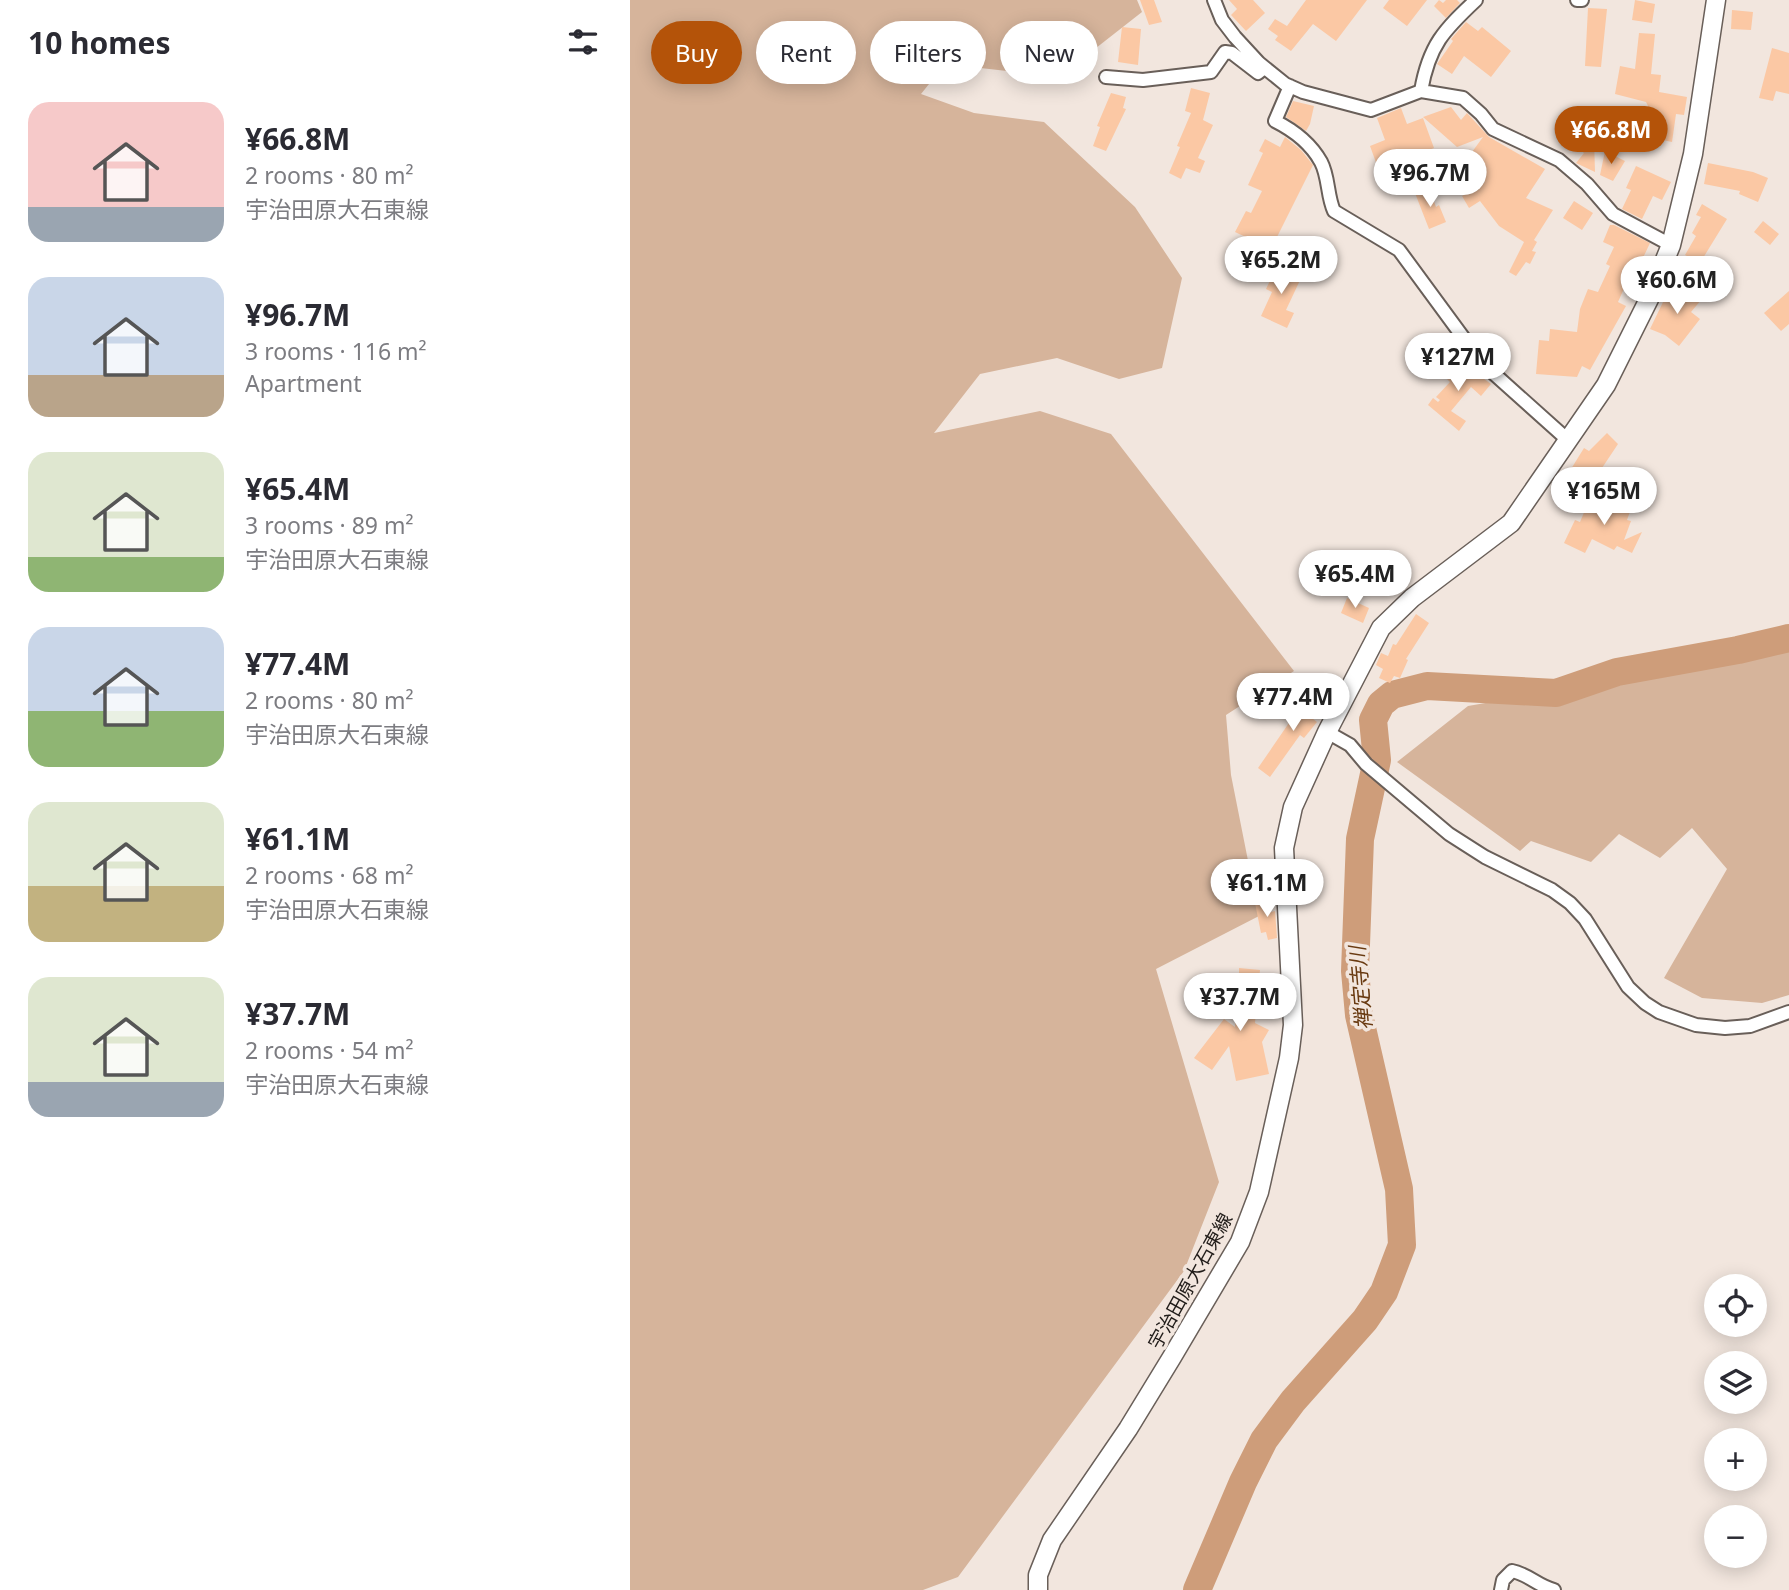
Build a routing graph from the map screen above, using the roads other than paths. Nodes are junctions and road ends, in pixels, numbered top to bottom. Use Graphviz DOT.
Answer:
graph roads {
  1 [pos="1214,0"];
  2 [pos="1476,0"];
  3 [pos="1716,0"];
  4 [pos="1264,67"];
  5 [pos="1106,77"];
  6 [pos="1290,86"];
  7 [pos="1422,91"];
  8 [pos="1671,245"];
  9 [pos="1569,441"];
  10 [pos="1327,732"];
  11 [pos="1789,1012"];
  12 [pos="1038,1590"];
  13 [pos="1500,1590"];
  14 [pos="1554,1590"];
  1 -- 4 [label="street"];
  2 -- 7 [label="street"];
  3 -- 8 [label="main road, 宇治田原大石東線"];
  4 -- 5 [label="street"];
  4 -- 6 [label="street"];
  6 -- 7 [label="street"];
  6 -- 9 [label="street"];
  7 -- 8 [label="street"];
  8 -- 9 [label="main road, 宇治田原大石東線"];
  9 -- 10 [label="main road, 宇治田原大石東線"];
  10 -- 11 [label="street"];
  10 -- 12 [label="main road, 宇治田原大石東線"];
  13 -- 14 [label="street"];
}
